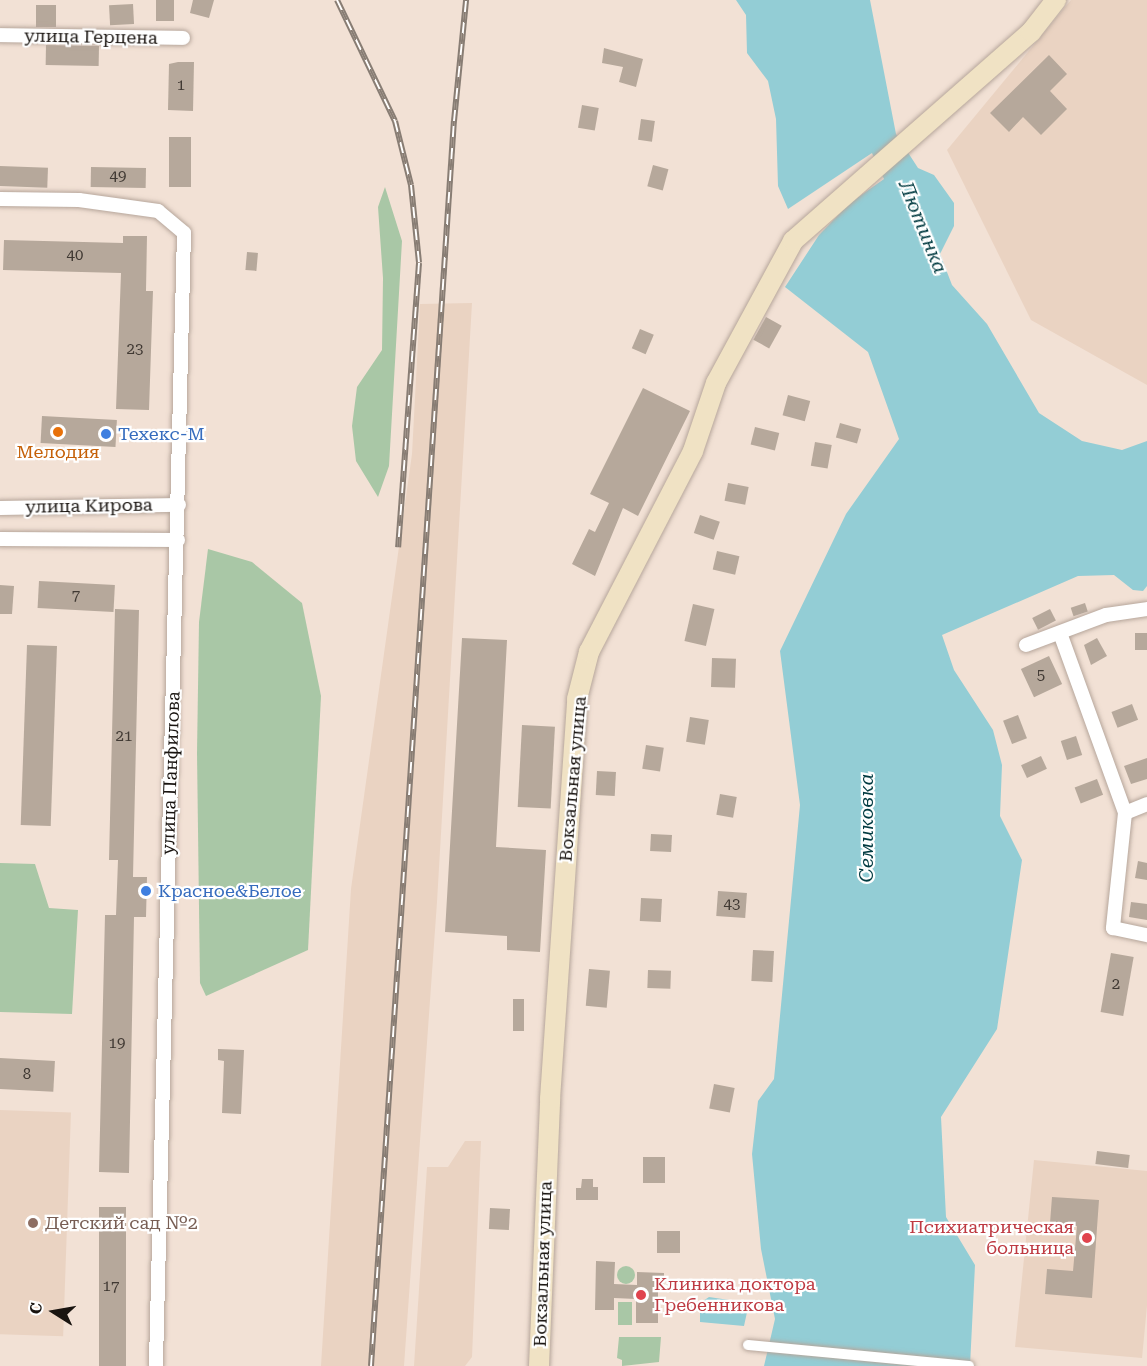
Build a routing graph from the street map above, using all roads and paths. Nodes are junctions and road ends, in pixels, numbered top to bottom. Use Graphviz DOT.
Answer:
graph roads {
  1 [pos="1056,0"];
  2 [pos="0,35"];
  3 [pos="183,38"];
  4 [pos="0,199"];
  5 [pos="179,505"];
  6 [pos="0,508"];
  7 [pos="0,538"];
  8 [pos="178,540"];
  9 [pos="1147,609"];
  10 [pos="1060,633"];
  11 [pos="1026,645"];
  12 [pos="1147,804"];
  13 [pos="1125,813"];
  14 [pos="1147,934"];
  15 [pos="748,1345"];
  16 [pos="156,1366"];
  17 [pos="539,1366"];
  18 [pos="969,1366"];
  1 -- 17 [label="main road, Вокзальная улица"];
  2 -- 3 [label="street, улица Герцена"];
  4 -- 5 [label="street, улица Панфилова"];
  5 -- 6 [label="street, улица Кирова"];
  5 -- 8 [label="street, улица Панфилова"];
  7 -- 8 [label="street, улица Кирова"];
  8 -- 16 [label="street, улица Панфилова"];
  9 -- 10 [label="street"];
  10 -- 11 [label="street"];
  10 -- 13 [label="street"];
  12 -- 13 [label="street"];
  13 -- 14 [label="street"];
  15 -- 18 [label="street"];
}
